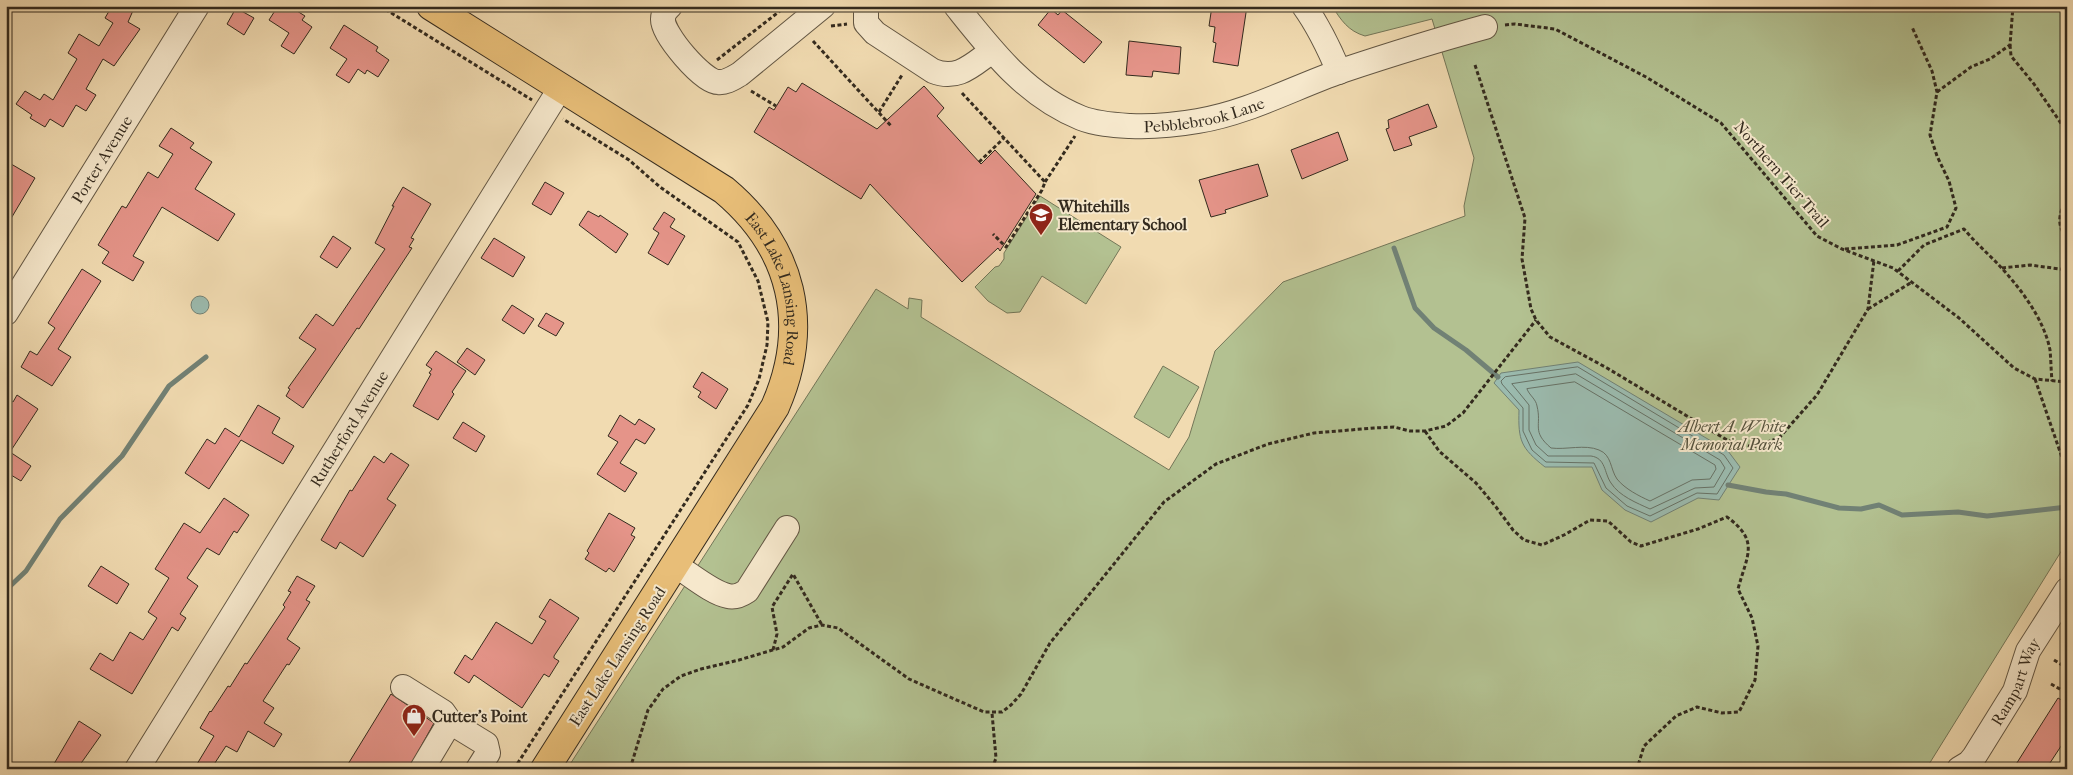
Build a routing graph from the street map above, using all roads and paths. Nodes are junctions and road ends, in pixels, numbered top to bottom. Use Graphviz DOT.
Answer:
graph roads {
  1 [pos="198,6"];
  2 [pos="380,6"];
  3 [pos="431,6"];
  4 [pos="670,6"];
  5 [pos="823,6"];
  6 [pos="866,6"];
  7 [pos="956,6"];
  8 [pos="1304,6"];
  9 [pos="2013,6"];
  10 [pos="785,7"];
  11 [pos="801,25"];
  12 [pos="1492,26"];
  13 [pos="1912,27"];
  14 [pos="2010,45"];
  15 [pos="992,51"];
  16 [pos="912,57"];
  17 [pos="716,60"];
  18 [pos="1475,65"];
  19 [pos="1339,72"];
  20 [pos="961,92"];
  21 [pos="1937,92"];
  22 [pos="554,98"];
  23 [pos="879,112"];
  24 [pos="1083,118"];
  25 [pos="892,127"];
  26 [pos="2067,132"];
  27 [pos="1004,138"];
  28 [pos="979,162"];
  29 [pos="1045,182"];
  30 [pos="2067,197"];
  31 [pos="993,234"];
  32 [pos="2067,238"];
  33 [pos="1842,250"];
  34 [pos="1874,260"];
  35 [pos="2002,268"];
  36 [pos="2067,270"];
  37 [pos="1898,271"];
  38 [pos="1912,281"];
  39 [pos="1868,309"];
  40 [pos="6,313"];
  41 [pos="1536,320"];
  42 [pos="2035,379"];
  43 [pos="2052,381"];
  44 [pos="2067,382"];
  45 [pos="1425,431"];
  46 [pos="2067,472"];
  47 [pos="787,528"];
  48 [pos="675,565"];
  49 [pos="2067,590"];
  50 [pos="822,624"];
  51 [pos="2062,647"];
  52 [pos="773,650"];
  53 [pos="2067,650"];
  54 [pos="2054,660"];
  55 [pos="2067,668"];
  56 [pos="2052,684"];
  57 [pos="403,687"];
  58 [pos="2067,693"];
  59 [pos="992,713"];
  60 [pos="450,722"];
  61 [pos="137,769"];
  62 [pos="422,769"];
  63 [pos="478,769"];
  64 [pos="514,769"];
  65 [pos="546,769"];
  66 [pos="630,769"];
  67 [pos="992,769"];
  68 [pos="1637,769"];
  69 [pos="1959,769"];
  1 -- 40 [label="street, Porter Avenue"];
  2 -- 22 [label="path"];
  3 -- 22 [label="main road, East Lake Lansing Road"];
  4 -- 11 [label="street"];
  5 -- 11 [label="street"];
  6 -- 16 [label="street"];
  7 -- 15 [label="street, Pebblebrook Lane"];
  8 -- 19 [label="street"];
  9 -- 14 [label="path"];
  10 -- 11 [label="path"];
  10 -- 17 [label="path"];
  11 -- 23 [label="path"];
  12 -- 19 [label="street, Pebblebrook Lane"];
  12 -- 33 [label="path, Northern Tier Trail"];
  13 -- 21 [label="path"];
  14 -- 21 [label="path"];
  14 -- 26 [label="path"];
  15 -- 16 [label="street"];
  15 -- 24 [label="street, Pebblebrook Lane"];
  16 -- 23 [label="path"];
  18 -- 41 [label="path"];
  19 -- 24 [label="street, Pebblebrook Lane"];
  20 -- 27 [label="path"];
  21 -- 33 [label="path"];
  22 -- 48 [label="main road, East Lake Lansing Road"];
  22 -- 61 [label="street, Rutherford Avenue"];
  22 -- 64 [label="path"];
  23 -- 25 [label="path"];
  24 -- 29 [label="path"];
  27 -- 28 [label="path"];
  27 -- 29 [label="path"];
  29 -- 31 [label="path"];
  30 -- 32 [label="path"];
  33 -- 34 [label="path, Northern Tier Trail"];
  34 -- 37 [label="path, Northern Tier Trail"];
  34 -- 39 [label="path"];
  35 -- 36 [label="path"];
  35 -- 37 [label="path"];
  35 -- 43 [label="path"];
  37 -- 38 [label="path, Northern Tier Trail"];
  38 -- 39 [label="path"];
  38 -- 42 [label="path, Northern Tier Trail"];
  39 -- 41 [label="path"];
  41 -- 45 [label="path"];
  42 -- 43 [label="path, Northern Tier Trail"];
  42 -- 46 [label="path"];
  43 -- 44 [label="path, Northern Tier Trail"];
  45 -- 59 [label="path"];
  45 -- 68 [label="path"];
  47 -- 48 [label="street"];
  48 -- 65 [label="main road, East Lake Lansing Road"];
  49 -- 69 [label="street, Rampart Way"];
  50 -- 52 [label="path"];
  50 -- 52 [label="path"];
  50 -- 59 [label="path"];
  51 -- 53 [label="path"];
  52 -- 66 [label="path"];
  54 -- 55 [label="path"];
  56 -- 58 [label="path"];
  57 -- 60 [label="street"];
  59 -- 67 [label="path"];
  60 -- 62 [label="street"];
  60 -- 63 [label="street"];
}
